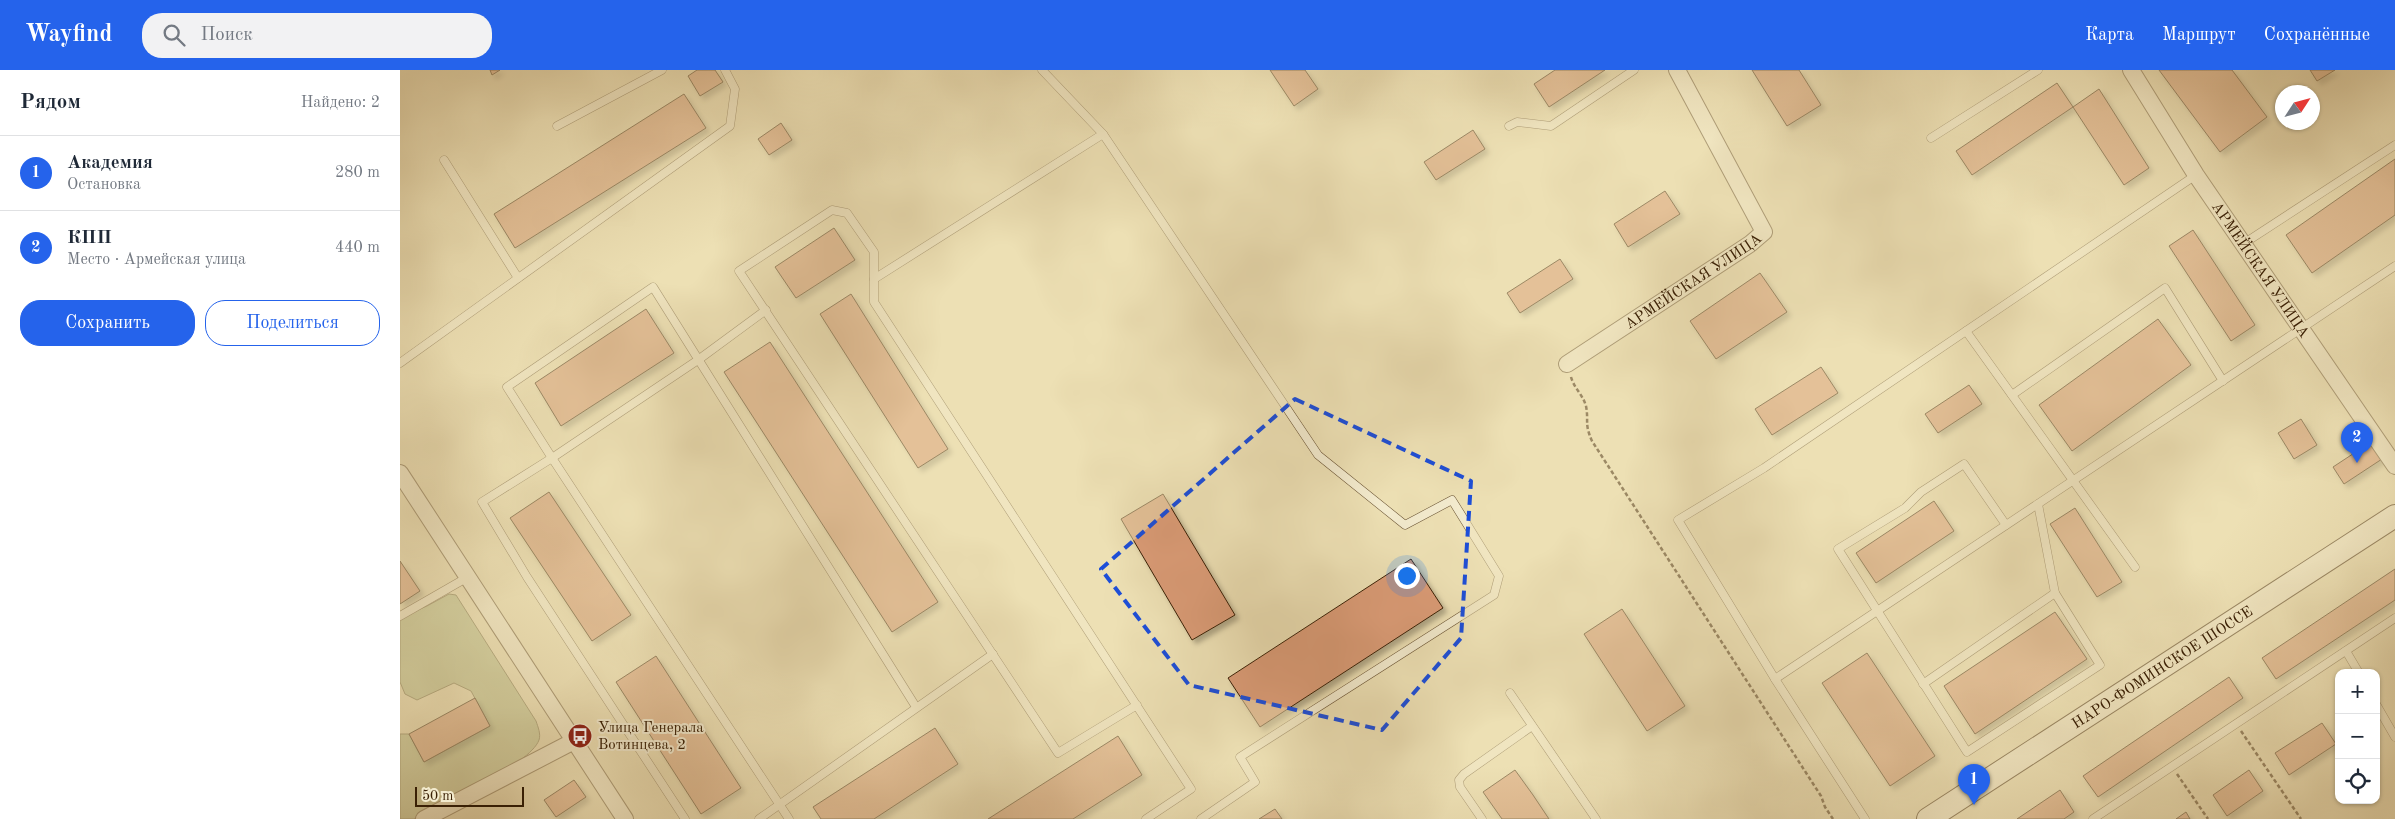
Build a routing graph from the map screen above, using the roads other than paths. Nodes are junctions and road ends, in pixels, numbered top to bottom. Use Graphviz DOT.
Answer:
graph roads {
  1 [pos="662,70"];
  2 [pos="725,70"];
  3 [pos="1042,70"];
  4 [pos="1634,70"];
  5 [pos="1677,70"];
  6 [pos="2038,70"];
  7 [pos="2131,70"];
  8 [pos="557,126"];
  9 [pos="1509,126"];
  10 [pos="1103,134"];
  11 [pos="1931,138"];
  12 [pos="2395,145"];
  13 [pos="444,160"];
  14 [pos="2196,175"];
  15 [pos="2243,244"];
  16 [pos="2395,267"];
  17 [pos="518,278"];
  18 [pos="874,279"];
  19 [pos="766,310"];
  20 [pos="2301,329"];
  21 [pos="1966,331"];
  22 [pos="698,360"];
  23 [pos="400,362"];
  24 [pos="1567,364"];
  25 [pos="2224,381"];
  26 [pos="2012,395"];
  27 [pos="552,458"];
  28 [pos="2395,466"];
  29 [pos="400,473"];
  30 [pos="2074,480"];
  31 [pos="2038,504"];
  32 [pos="2395,516"];
  33 [pos="2006,525"];
  34 [pos="2135,567"];
  35 [pos="468,577"];
  36 [pos="2055,593"];
  37 [pos="1877,611"];
  38 [pos="400,616"];
  39 [pos="2395,618"];
  40 [pos="2346,651"];
  41 [pos="993,654"];
  42 [pos="2356,669"];
  43 [pos="1775,679"];
  44 [pos="1923,684"];
  45 [pos="1510,693"];
  46 [pos="1136,705"];
  47 [pos="916,707"];
  48 [pos="2380,711"];
  49 [pos="1532,726"];
  50 [pos="2395,737"];
  51 [pos="574,741"];
  52 [pos="780,804"];
  53 [pos="424,819"];
  54 [pos="625,819"];
  55 [pos="685,819"];
  56 [pos="759,819"];
  57 [pos="790,819"];
  58 [pos="1146,819"];
  59 [pos="1202,819"];
  60 [pos="1482,819"];
  61 [pos="1596,819"];
  62 [pos="1865,819"];
  63 [pos="1928,819"];
  64 [pos="2093,819"];
  1 -- 8 [label="lane"];
  2 -- 17 [label="lane"];
  3 -- 10 [label="lane"];
  4 -- 9 [label="lane"];
  5 -- 24 [label="street, АРМЕЙСКАЯ УЛИЦА"];
  6 -- 11 [label="lane"];
  7 -- 14 [label="street, АРМЕЙСКАЯ УЛИЦА"];
  10 -- 18 [label="lane"];
  10 -- 59 [label="lane"];
  12 -- 15 [label="lane"];
  13 -- 17 [label="lane"];
  14 -- 15 [label="street, АРМЕЙСКАЯ УЛИЦА"];
  14 -- 21 [label="lane"];
  15 -- 20 [label="street, АРМЕЙСКАЯ УЛИЦА"];
  16 -- 20 [label="lane"];
  17 -- 23 [label="lane"];
  18 -- 19 [label="lane"];
  18 -- 46 [label="lane"];
  19 -- 22 [label="lane"];
  19 -- 41 [label="lane"];
  20 -- 25 [label="lane"];
  20 -- 28 [label="street, АРМЕЙСКАЯ УЛИЦА"];
  21 -- 26 [label="lane"];
  21 -- 43 [label="lane"];
  22 -- 27 [label="lane"];
  22 -- 27 [label="lane"];
  22 -- 47 [label="lane"];
  25 -- 26 [label="lane"];
  25 -- 30 [label="lane"];
  26 -- 30 [label="lane"];
  27 -- 52 [label="lane"];
  27 -- 55 [label="lane"];
  29 -- 35 [label="street"];
  30 -- 31 [label="lane"];
  30 -- 34 [label="lane"];
  31 -- 33 [label="lane"];
  31 -- 36 [label="lane"];
  32 -- 63 [label="main road, НАРО-ФОМИНСКОЕ ШОССЕ"];
  33 -- 37 [label="lane"];
  33 -- 37 [label="lane"];
  35 -- 38 [label="lane"];
  35 -- 51 [label="street"];
  36 -- 44 [label="lane"];
  36 -- 44 [label="lane"];
  37 -- 43 [label="lane"];
  37 -- 44 [label="lane"];
  39 -- 40 [label="lane"];
  40 -- 42 [label="lane"];
  40 -- 64 [label="lane"];
  41 -- 46 [label="lane"];
  41 -- 47 [label="lane"];
  43 -- 62 [label="lane"];
  45 -- 49 [label="lane"];
  46 -- 58 [label="lane"];
  47 -- 52 [label="lane"];
  48 -- 50 [label="lane"];
  49 -- 60 [label="lane"];
  49 -- 61 [label="lane"];
  51 -- 53 [label="street"];
  51 -- 54 [label="street"];
  52 -- 56 [label="lane"];
  52 -- 57 [label="lane"];
}
